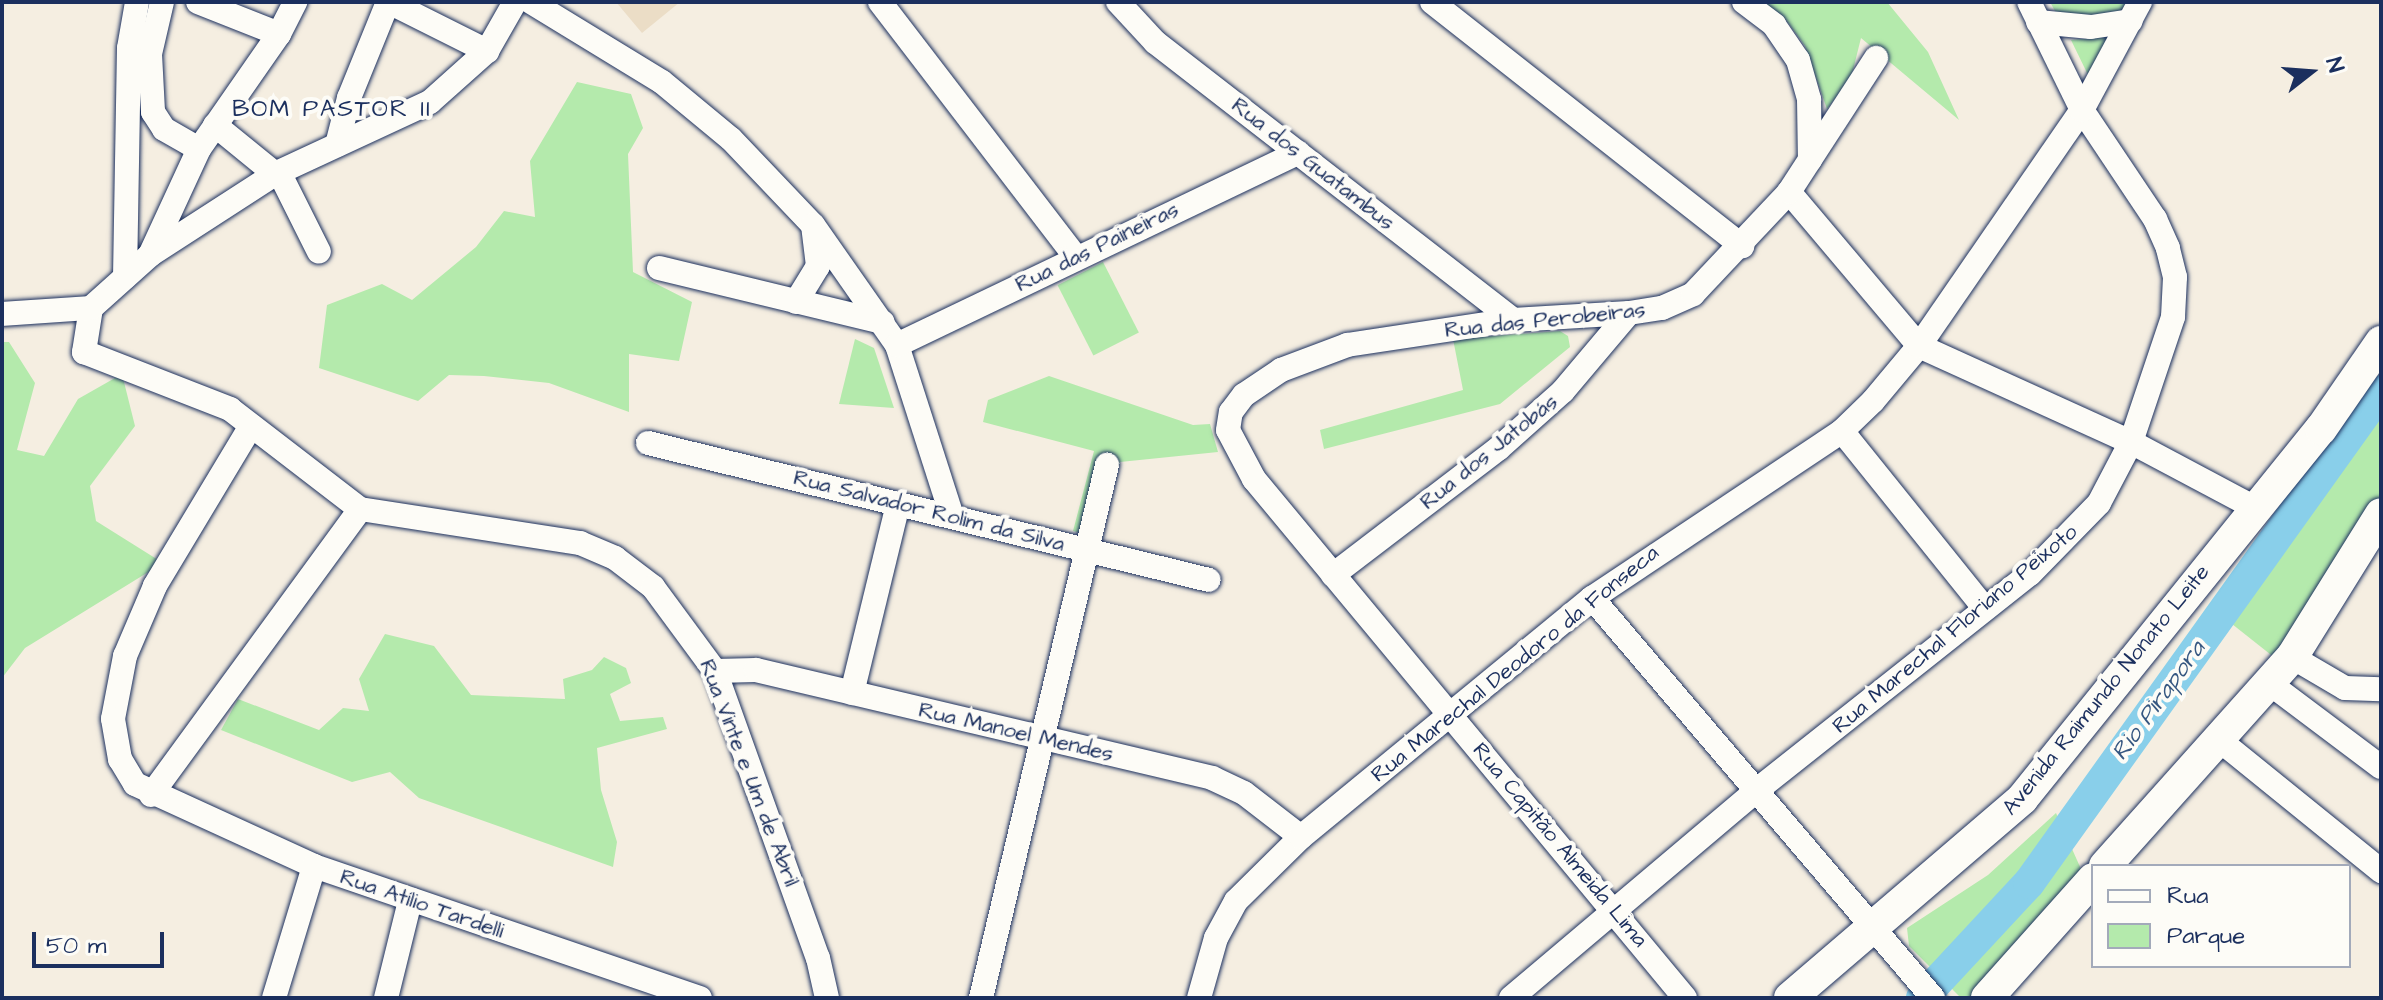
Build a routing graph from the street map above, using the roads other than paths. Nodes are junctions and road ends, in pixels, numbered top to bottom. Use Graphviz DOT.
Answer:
graph roads {
  1 [pos="137,2"];
  2 [pos="162,2"];
  3 [pos="198,2"];
  4 [pos="295,2"];
  5 [pos="389,2"];
  6 [pos="515,2"];
  7 [pos="531,2"];
  8 [pos="880,2"];
  9 [pos="1118,2"];
  10 [pos="1432,2"];
  11 [pos="1744,2"];
  12 [pos="2136,11"];
  13 [pos="2033,12"];
  14 [pos="279,34"];
  15 [pos="487,51"];
  16 [pos="1876,58"];
  17 [pos="2082,110"];
  18 [pos="215,125"];
  19 [pos="337,145"];
  20 [pos="199,149"];
  21 [pos="1298,153"];
  22 [pos="1810,161"];
  23 [pos="277,173"];
  24 [pos="1789,192"];
  25 [pos="813,225"];
  26 [pos="1742,246"];
  27 [pos="319,252"];
  28 [pos="150,255"];
  29 [pos="1075,256"];
  30 [pos="659,268"];
  31 [pos="125,277"];
  32 [pos="796,302"];
  33 [pos="1629,313"];
  34 [pos="2,314"];
  35 [pos="88,320"];
  36 [pos="1513,320"];
  37 [pos="883,322"];
  38 [pos="2381,342"];
  39 [pos="897,345"];
  40 [pos="1919,346"];
  41 [pos="251,426"];
  42 [pos="1228,430"];
  43 [pos="1842,431"];
  44 [pos="2131,442"];
  45 [pos="648,443"];
  46 [pos="1107,465"];
  47 [pos="898,504"];
  48 [pos="360,509"];
  49 [pos="2257,509"];
  50 [pos="2381,514"];
  51 [pos="952,516"];
  52 [pos="1088,550"];
  53 [pos="1333,575"];
  54 [pos="1209,580"];
  55 [pos="1592,598"];
  56 [pos="1985,609"];
  57 [pos="2292,657"];
  58 [pos="715,671"];
  59 [pos="2269,683"];
  60 [pos="2381,689"];
  61 [pos="852,693"];
  62 [pos="1451,714"];
  63 [pos="1044,739"];
  64 [pos="2218,739"];
  65 [pos="2381,767"];
  66 [pos="1757,790"];
  67 [pos="151,795"];
  68 [pos="1301,837"];
  69 [pos="2107,864"];
  70 [pos="314,866"];
  71 [pos="2381,871"];
  72 [pos="2091,881"];
  73 [pos="410,901"];
  74 [pos="1614,908"];
  75 [pos="1871,927"];
  76 [pos="694,997"];
  77 [pos="274,998"];
  78 [pos="386,998"];
  79 [pos="827,998"];
  80 [pos="981,998"];
  81 [pos="1199,998"];
  82 [pos="1511,998"];
  83 [pos="1685,998"];
  84 [pos="1790,998"];
  85 [pos="1933,998"];
  86 [pos="1987,998"];
  1 -- 31 [label="street"];
  2 -- 20 [label="street"];
  3 -- 14 [label="street"];
  4 -- 14 [label="street"];
  5 -- 15 [label="street"];
  5 -- 19 [label="street"];
  6 -- 15 [label="street"];
  7 -- 25 [label="street"];
  8 -- 29 [label="street"];
  9 -- 21 [label="street, Rua dos Guatambus"];
  10 -- 26 [label="street"];
  11 -- 22 [label="street"];
  12 -- 13 [label="street"];
  12 -- 17 [label="street, Rua Marechal Deodoro da Fonseca"];
  13 -- 17 [label="street, Rua Marechal Floriano Peixoto"];
  14 -- 18 [label="street"];
  15 -- 19 [label="street"];
  16 -- 22 [label="street, Rua das Perobeiras"];
  17 -- 40 [label="street, Rua Marechal Deodoro da Fonseca"];
  17 -- 44 [label="street, Rua Marechal Floriano Peixoto"];
  18 -- 20 [label="street"];
  18 -- 23 [label="street"];
  19 -- 23 [label="street"];
  20 -- 28 [label="street"];
  21 -- 29 [label="street, Rua das Paineiras"];
  21 -- 36 [label="street, Rua dos Guatambus"];
  22 -- 24 [label="street, Rua das Perobeiras"];
  23 -- 27 [label="street"];
  23 -- 28 [label="street"];
  24 -- 26 [label="street, Rua das Perobeiras"];
  24 -- 40 [label="street"];
  25 -- 32 [label="street"];
  25 -- 37 [label="street"];
  26 -- 33 [label="street, Rua das Perobeiras"];
  28 -- 31 [label="street"];
  29 -- 39 [label="street, Rua das Paineiras"];
  30 -- 32 [label="street"];
  31 -- 35 [label="street"];
  32 -- 37 [label="street"];
  33 -- 36 [label="street, Rua das Perobeiras"];
  33 -- 53 [label="street, Rua dos Jatobás"];
  34 -- 35 [label="street"];
  35 -- 41 [label="street, Rua Vinte e Um de Abril"];
  36 -- 42 [label="street, Rua das Perobeiras"];
  37 -- 39 [label="street"];
  38 -- 49 [label="main road, Avenida Raimundo Nonato Leite"];
  39 -- 51 [label="street"];
  40 -- 43 [label="street, Rua Marechal Deodoro da Fonseca"];
  40 -- 44 [label="street"];
  41 -- 48 [label="street, Rua Vinte e Um de Abril"];
  41 -- 67 [label="street"];
  42 -- 53 [label="street, Rua Capitão Almeida Lima"];
  43 -- 55 [label="street, Rua Marechal Deodoro da Fonseca"];
  43 -- 56 [label="street"];
  44 -- 49 [label="street"];
  44 -- 56 [label="street, Rua Marechal Floriano Peixoto"];
  45 -- 47 [label="street, Rua Salvador Rolim da Silva"];
  46 -- 52 [label="street"];
  47 -- 51 [label="street, Rua Salvador Rolim da Silva"];
  47 -- 61 [label="street"];
  48 -- 58 [label="street, Rua Vinte e Um de Abril"];
  48 -- 67 [label="street"];
  49 -- 75 [label="main road, Avenida Raimundo Nonato Leite"];
  50 -- 57 [label="main road"];
  51 -- 52 [label="street, Rua Salvador Rolim da Silva"];
  52 -- 54 [label="street, Rua Salvador Rolim da Silva"];
  52 -- 63 [label="street"];
  53 -- 62 [label="street, Rua Capitão Almeida Lima"];
  55 -- 62 [label="street, Rua Marechal Deodoro da Fonseca"];
  55 -- 66 [label="street"];
  56 -- 66 [label="street, Rua Marechal Floriano Peixoto"];
  57 -- 59 [label="main road"];
  57 -- 60 [label="street"];
  58 -- 61 [label="street, Rua Manoel Mendes"];
  58 -- 79 [label="street, Rua Vinte e Um de Abril"];
  59 -- 64 [label="main road"];
  59 -- 65 [label="street"];
  61 -- 63 [label="street, Rua Manoel Mendes"];
  62 -- 68 [label="street, Rua Marechal Deodoro da Fonseca"];
  62 -- 74 [label="street, Rua Capitão Almeida Lima"];
  63 -- 68 [label="street, Rua Manoel Mendes"];
  63 -- 80 [label="street"];
  64 -- 69 [label="main road"];
  64 -- 71 [label="street"];
  66 -- 74 [label="street, Rua Marechal Floriano Peixoto"];
  66 -- 75 [label="street"];
  67 -- 70 [label="street, Rua Atílio Tardelli"];
  68 -- 81 [label="street, Rua Marechal Deodoro da Fonseca"];
  70 -- 73 [label="street, Rua Atílio Tardelli"];
  70 -- 77 [label="street"];
  72 -- 86 [label="main road"];
  73 -- 76 [label="street, Rua Atílio Tardelli"];
  73 -- 78 [label="street"];
  74 -- 82 [label="street, Rua Marechal Floriano Peixoto"];
  74 -- 83 [label="street, Rua Capitão Almeida Lima"];
  75 -- 84 [label="main road, Avenida Raimundo Nonato Leite"];
  75 -- 85 [label="street"];
}
